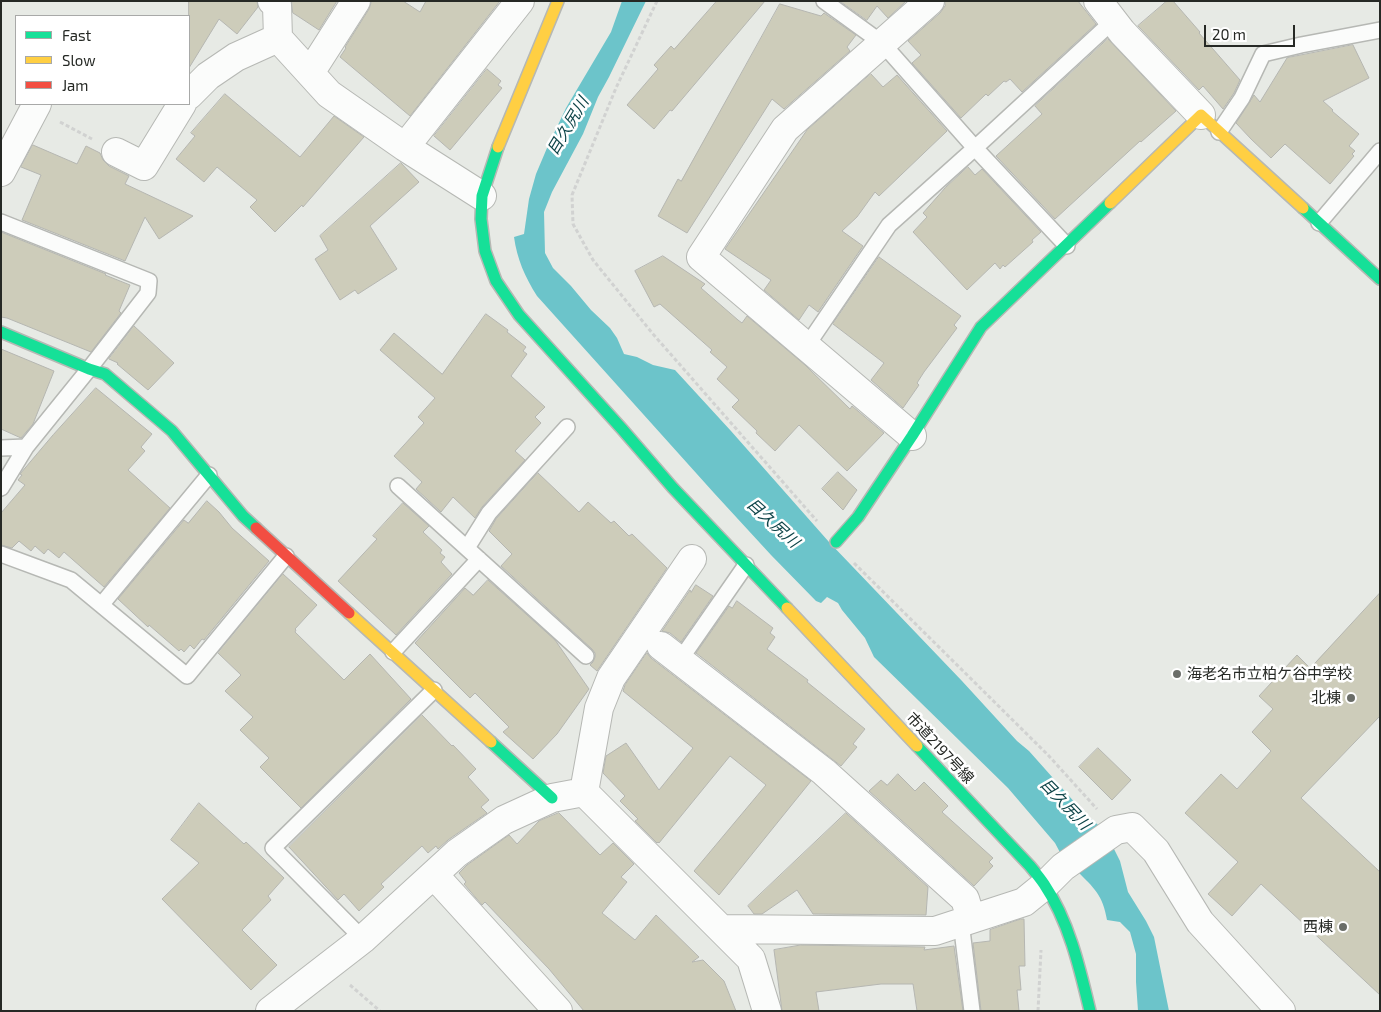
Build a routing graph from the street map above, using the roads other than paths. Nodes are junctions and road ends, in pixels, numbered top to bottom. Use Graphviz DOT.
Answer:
graph roads {
  1 [pos="272,1"];
  2 [pos="356,1"];
  3 [pos="520,1"];
  4 [pos="558,1"];
  5 [pos="824,1"];
  6 [pos="930,1"];
  7 [pos="1106,11"];
  8 [pos="1380,30"];
  9 [pos="278,38"];
  10 [pos="882,43"];
  11 [pos="310,73"];
  12 [pos="190,94"];
  13 [pos="36,105"];
  14 [pos="181,105"];
  15 [pos="1210,123"];
  16 [pos="405,146"];
  17 [pos="975,148"];
  18 [pos="1380,151"];
  19 [pos="116,152"];
  20 [pos="1,172"];
  21 [pos="482,196"];
  22 [pos="1,222"];
  23 [pos="1319,223"];
  24 [pos="1067,246"];
  25 [pos="1380,280"];
  26 [pos="1,332"];
  27 [pos="806,347"];
  28 [pos="89,369"];
  29 [pos="567,427"];
  30 [pos="912,436"];
  31 [pos="26,447"];
  32 [pos="1,448"];
  33 [pos="209,475"];
  34 [pos="398,486"];
  35 [pos="1,488"];
  36 [pos="836,542"];
  37 [pos="467,548"];
  38 [pos="1,554"];
  39 [pos="286,556"];
  40 [pos="480,559"];
  41 [pos="692,559"];
  42 [pos="746,565"];
  43 [pos="102,604"];
  44 [pos="393,652"];
  45 [pos="670,653"];
  46 [pos="586,656"];
  47 [pos="434,690"];
  48 [pos="584,792"];
  49 [pos="552,798"];
  50 [pos="434,875"];
  51 [pos="1054,876"];
  52 [pos="966,921"];
  53 [pos="722,929"];
  54 [pos="363,940"];
  55 [pos="270,1011"];
  56 [pos="558,1011"];
  57 [pos="767,1011"];
  58 [pos="972,1011"];
  59 [pos="1090,1011"];
  60 [pos="1281,1011"];
  1 -- 9 [label="street"];
  2 -- 11 [label="street"];
  3 -- 16 [label="street"];
  4 -- 21 [label="street, 市道2197号線"];
  5 -- 10 [label="lane"];
  6 -- 10 [label="street"];
  7 -- 15 [label="street"];
  7 -- 17 [label="lane"];
  8 -- 15 [label="lane"];
  9 -- 11 [label="street"];
  9 -- 12 [label="street"];
  10 -- 17 [label="lane"];
  10 -- 27 [label="street"];
  11 -- 16 [label="street"];
  13 -- 20 [label="street"];
  14 -- 19 [label="street"];
  15 -- 23 [label="street"];
  15 -- 24 [label="street"];
  16 -- 21 [label="street"];
  17 -- 24 [label="lane"];
  17 -- 27 [label="lane"];
  18 -- 23 [label="lane"];
  21 -- 42 [label="street, 市道2197号線"];
  22 -- 28 [label="lane"];
  23 -- 25 [label="street"];
  24 -- 30 [label="street"];
  26 -- 28 [label="street"];
  27 -- 30 [label="street"];
  28 -- 31 [label="lane"];
  28 -- 33 [label="street"];
  29 -- 37 [label="lane"];
  30 -- 36 [label="street"];
  31 -- 32 [label="lane"];
  31 -- 35 [label="lane"];
  33 -- 39 [label="street"];
  33 -- 43 [label="lane"];
  34 -- 37 [label="lane"];
  37 -- 40 [label="lane"];
  38 -- 43 [label="lane"];
  39 -- 43 [label="lane"];
  39 -- 44 [label="street"];
  40 -- 44 [label="lane"];
  40 -- 46 [label="lane"];
  41 -- 48 [label="street"];
  42 -- 45 [label="lane"];
  42 -- 51 [label="street, 市道2197号線"];
  44 -- 47 [label="street"];
  45 -- 52 [label="street"];
  47 -- 49 [label="street"];
  47 -- 54 [label="lane"];
  48 -- 49 [label="street"];
  48 -- 53 [label="street"];
  49 -- 50 [label="street"];
  50 -- 54 [label="street"];
  50 -- 56 [label="street"];
  51 -- 52 [label="street"];
  51 -- 59 [label="street, 市道2197号線"];
  51 -- 60 [label="street"];
  52 -- 53 [label="street"];
  52 -- 58 [label="lane"];
  53 -- 57 [label="street"];
  54 -- 55 [label="street"];
}
